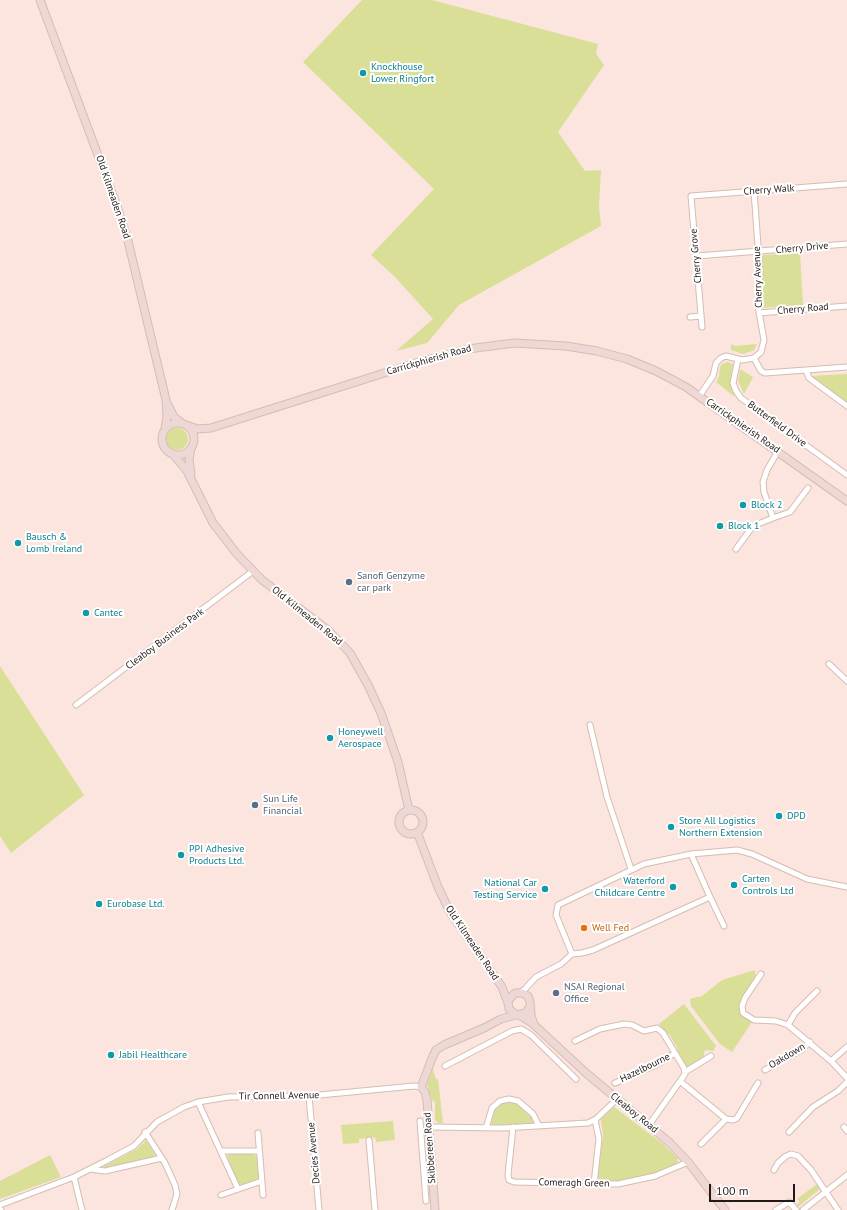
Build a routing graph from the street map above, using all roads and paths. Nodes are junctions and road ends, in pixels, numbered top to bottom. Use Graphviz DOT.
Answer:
graph roads {
  1 [pos="40,0"];
  2 [pos="847,184"];
  3 [pos="754,191"];
  4 [pos="691,196"];
  5 [pos="847,244"];
  6 [pos="757,252"];
  7 [pos="697,256"];
  8 [pos="847,306"];
  9 [pos="759,313"];
  10 [pos="702,316"];
  11 [pos="690,317"];
  12 [pos="702,327"];
  13 [pos="754,358"];
  14 [pos="738,359"];
  15 [pos="847,368"];
  16 [pos="806,370"];
  17 [pos="700,395"];
  18 [pos="166,400"];
  19 [pos="847,406"];
  20 [pos="184,424"];
  21 [pos="214,427"];
  22 [pos="165,429"];
  23 [pos="192,445"];
  24 [pos="778,451"];
  25 [pos="173,454"];
  26 [pos="847,475"];
  27 [pos="193,482"];
  28 [pos="808,488"];
  29 [pos="847,501"];
  30 [pos="773,518"];
  31 [pos="736,549"];
  32 [pos="253,571"];
  33 [pos="829,664"];
  34 [pos="847,681"];
  35 [pos="76,705"];
  36 [pos="590,725"];
  37 [pos="409,810"];
  38 [pos="416,832"];
  39 [pos="691,854"];
  40 [pos="631,869"];
  41 [pos="847,887"];
  42 [pos="710,897"];
  43 [pos="724,926"];
  44 [pos="572,954"];
  45 [pos="761,974"];
  46 [pos="531,982"];
  47 [pos="502,986"];
  48 [pos="817,991"];
  49 [pos="518,993"];
  50 [pos="530,1003"];
  51 [pos="508,1004"];
  52 [pos="517,1015"];
  53 [pos="501,1019"];
  54 [pos="534,1025"];
  55 [pos="788,1025"];
  56 [pos="575,1041"];
  57 [pos="810,1042"];
  58 [pos="847,1047"];
  59 [pos="675,1053"];
  60 [pos="711,1056"];
  61 [pos="571,1060"];
  62 [pos="831,1061"];
  63 [pos="445,1066"];
  64 [pos="565,1067"];
  65 [pos="764,1070"];
  66 [pos="685,1072"];
  67 [pos="847,1078"];
  68 [pos="576,1079"];
  69 [pos="681,1082"];
  70 [pos="847,1082"];
  71 [pos="615,1083"];
  72 [pos="758,1083"];
  73 [pos="421,1087"];
  74 [pos="309,1096"];
  75 [pos="617,1099"];
  76 [pos="198,1102"];
  77 [pos="726,1119"];
  78 [pos="595,1120"];
  79 [pos="420,1121"];
  80 [pos="649,1125"];
  81 [pos="539,1126"];
  82 [pos="429,1127"];
  83 [pos="513,1127"];
  84 [pos="486,1128"];
  85 [pos="145,1132"];
  86 [pos="789,1132"];
  87 [pos="258,1133"];
  88 [pos="369,1140"];
  89 [pos="701,1144"];
  90 [pos="221,1151"];
  91 [pos="259,1151"];
  92 [pos="162,1158"];
  93 [pos="688,1162"];
  94 [pos="424,1164"];
  95 [pos="432,1164"];
  96 [pos="90,1169"];
  97 [pos="774,1170"];
  98 [pos="847,1175"];
  99 [pos="74,1176"];
  100 [pos="262,1181"];
  101 [pos="594,1184"];
  102 [pos="238,1188"];
  103 [pos="826,1192"];
  104 [pos="221,1195"];
  105 [pos="263,1195"];
  106 [pos="426,1202"];
  107 [pos="0,1205"];
  108 [pos="82,1210"];
  109 [pos="172,1210"];
  110 [pos="319,1210"];
  111 [pos="374,1210"];
  112 [pos="435,1210"];
  113 [pos="725,1210"];
  114 [pos="776,1210"];
  115 [pos="796,1210"];
  116 [pos="803,1210"];
  117 [pos="838,1210"];
  1 -- 18 [label="street, Old Kilmeaden Road"];
  2 -- 3 [label="street, Cherry Walk"];
  3 -- 4 [label="street, Cherry Walk"];
  3 -- 6 [label="street, Cherry Avenue"];
  4 -- 7 [label="street, Cherry Grove"];
  5 -- 6 [label="street, Cherry Drive"];
  6 -- 7 [label="street, Cherry Drive"];
  6 -- 9 [label="street, Cherry Avenue"];
  7 -- 10 [label="street, Cherry Grove"];
  8 -- 9 [label="street, Cherry Road"];
  9 -- 13 [label="street, Cherry Avenue"];
  10 -- 11 [label="street"];
  10 -- 12 [label="street, Cherry Grove"];
  13 -- 14 [label="street"];
  13 -- 16 [label="street"];
  14 -- 17 [label="street"];
  14 -- 26 [label="street, Butterfield Drive"];
  15 -- 16 [label="street"];
  16 -- 19 [label="street"];
  17 -- 21 [label="street, Carrickphierish Road"];
  17 -- 24 [label="street, Carrickphierish Road"];
  18 -- 20 [label="street, Old Kilmeaden Road"];
  18 -- 22 [label="street, Old Kilmeaden Road"];
  20 -- 21 [label="street, Carrickphierish Road"];
  20 -- 22 [label="street"];
  20 -- 23 [label="street"];
  21 -- 23 [label="street, Carrickphierish Road"];
  22 -- 25 [label="street"];
  23 -- 25 [label="street"];
  23 -- 27 [label="street, Old Kilmeaden Road"];
  24 -- 29 [label="street, Carrickphierish Road"];
  24 -- 30 [label="street"];
  25 -- 27 [label="street, Old Kilmeaden Road"];
  27 -- 32 [label="street, Old Kilmeaden Road"];
  28 -- 30 [label="street"];
  30 -- 31 [label="street"];
  32 -- 35 [label="street, Cleaboy Business Park"];
  32 -- 37 [label="street, Old Kilmeaden Road"];
  33 -- 34 [label="street"];
  36 -- 40 [label="street"];
  37 -- 38 [label="street"];
  37 -- 38 [label="street"];
  38 -- 47 [label="street, Old Kilmeaden Road"];
  39 -- 40 [label="street"];
  39 -- 41 [label="street"];
  39 -- 42 [label="street"];
  40 -- 44 [label="street"];
  42 -- 43 [label="street"];
  42 -- 44 [label="street"];
  44 -- 46 [label="street"];
  45 -- 55 [label="street"];
  46 -- 49 [label="street"];
  46 -- 50 [label="street"];
  47 -- 49 [label="street, Old Kilmeaden Road"];
  47 -- 51 [label="street, Old Kilmeaden Road"];
  48 -- 55 [label="street"];
  49 -- 50 [label="street"];
  49 -- 51 [label="street"];
  50 -- 52 [label="street"];
  50 -- 54 [label="street"];
  51 -- 52 [label="street"];
  51 -- 53 [label="street"];
  52 -- 53 [label="street"];
  52 -- 54 [label="street, Cleaboy Road"];
  53 -- 73 [label="street"];
  54 -- 61 [label="street, Cleaboy Road"];
  55 -- 57 [label="street"];
  56 -- 59 [label="street, Hazelbourne"];
  57 -- 62 [label="street"];
  57 -- 65 [label="street, Oakdown"];
  58 -- 62 [label="street"];
  59 -- 66 [label="street, Hazelbourne"];
  59 -- 71 [label="street, Hazelbourne"];
  60 -- 66 [label="street"];
  61 -- 64 [label="street"];
  61 -- 75 [label="street, Cleaboy Road"];
  62 -- 67 [label="street"];
  63 -- 64 [label="street"];
  64 -- 68 [label="street"];
  66 -- 69 [label="street"];
  69 -- 77 [label="street"];
  69 -- 80 [label="street"];
  70 -- 86 [label="street"];
  72 -- 77 [label="street"];
  73 -- 74 [label="street, Tir Connell Avenue"];
  73 -- 82 [label="street, Skibbereen Road"];
  74 -- 76 [label="street, Tir Connell Avenue"];
  74 -- 110 [label="street, Decies Avenue"];
  75 -- 78 [label="street"];
  75 -- 80 [label="street, Cleaboy Road"];
  76 -- 85 [label="street, Tir Connell Avenue"];
  76 -- 90 [label="street"];
  77 -- 89 [label="street"];
  78 -- 81 [label="street"];
  78 -- 101 [label="street"];
  79 -- 94 [label="street, Skibbereen Road"];
  80 -- 93 [label="street, Cleaboy Road"];
  81 -- 83 [label="street"];
  81 -- 84 [label="street"];
  82 -- 84 [label="street"];
  82 -- 95 [label="street, Skibbereen Road"];
  83 -- 84 [label="street"];
  83 -- 101 [label="street, Comeragh Green"];
  85 -- 92 [label="street"];
  85 -- 96 [label="street, Tir Connell Avenue"];
  87 -- 91 [label="street"];
  88 -- 111 [label="street"];
  90 -- 91 [label="street"];
  90 -- 102 [label="street"];
  91 -- 100 [label="street"];
  92 -- 96 [label="street"];
  92 -- 109 [label="street"];
  93 -- 101 [label="street, Comeragh Green"];
  93 -- 113 [label="street, Cleaboy Road"];
  94 -- 95 [label="street"];
  94 -- 106 [label="street, Skibbereen Road"];
  95 -- 112 [label="street, Skibbereen Road"];
  96 -- 99 [label="street, Tir Connell Avenue"];
  97 -- 103 [label="street"];
  98 -- 103 [label="street"];
  99 -- 107 [label="street, Tir Connell Avenue"];
  99 -- 108 [label="street"];
  100 -- 102 [label="street"];
  100 -- 105 [label="street"];
  102 -- 104 [label="street"];
  103 -- 116 [label="street"];
  103 -- 117 [label="street"];
  114 -- 115 [label="street"];
}
